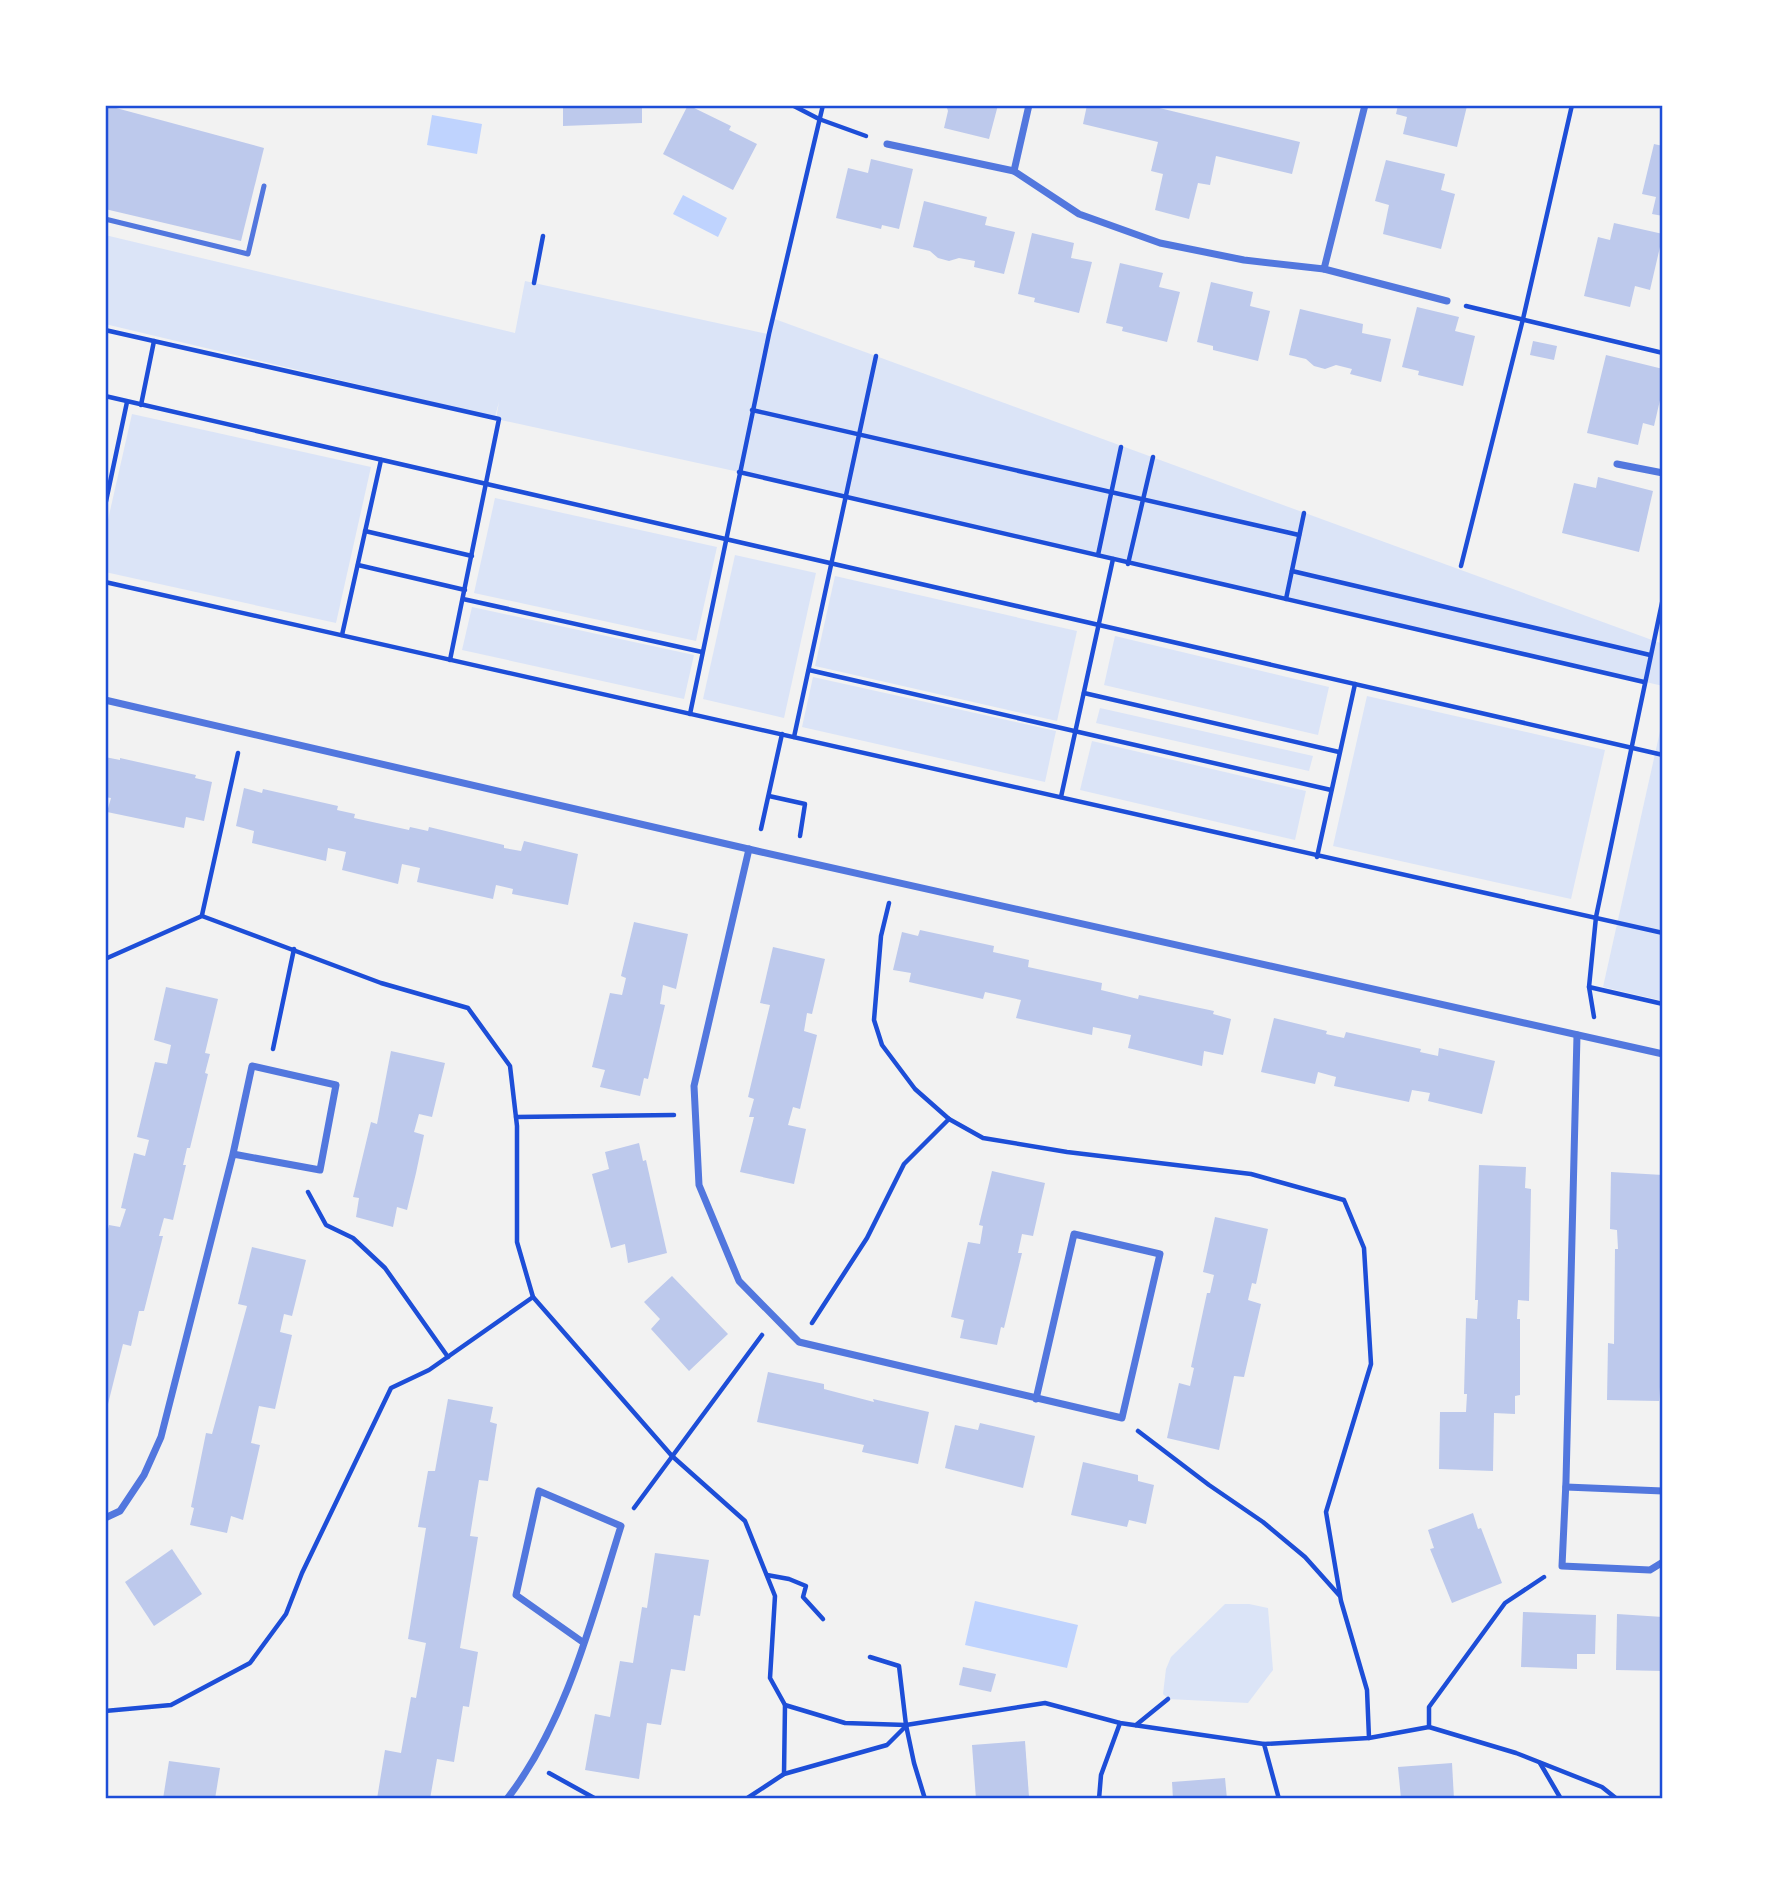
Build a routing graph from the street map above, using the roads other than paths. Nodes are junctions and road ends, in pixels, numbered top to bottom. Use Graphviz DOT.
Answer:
graph roads {
  1 [pos="1030,105"];
  2 [pos="1365,105"];
  3 [pos="887,144"];
  4 [pos="1014,171"];
  5 [pos="264,186"];
  6 [pos="105,219"];
  7 [pos="1324,269"];
  8 [pos="1447,301"];
  9 [pos="1617,464"];
  10 [pos="1663,473"];
  11 [pos="105,700"];
  12 [pos="753,850"];
  13 [pos="1577,1035"];
  14 [pos="1663,1054"];
  15 [pos="233,1154"];
  16 [pos="1036,1399"];
  17 [pos="1566,1487"];
  18 [pos="1663,1491"];
  19 [pos="105,1518"];
  20 [pos="1663,1562"];
  21 [pos="584,1643"];
  22 [pos="507,1799"];
  1 -- 4 [label="street"];
  2 -- 7 [label="street"];
  3 -- 4 [label="street"];
  4 -- 7 [label="street"];
  5 -- 6 [label="lane"];
  7 -- 8 [label="street"];
  9 -- 10 [label="street"];
  11 -- 12 [label="street"];
  12 -- 13 [label="street"];
  12 -- 16 [label="street"];
  13 -- 14 [label="street"];
  13 -- 17 [label="street"];
  15 -- 15 [label="street"];
  15 -- 19 [label="street"];
  16 -- 16 [label="street"];
  17 -- 18 [label="street"];
  17 -- 20 [label="street"];
  21 -- 21 [label="street"];
  21 -- 22 [label="street"];
}
